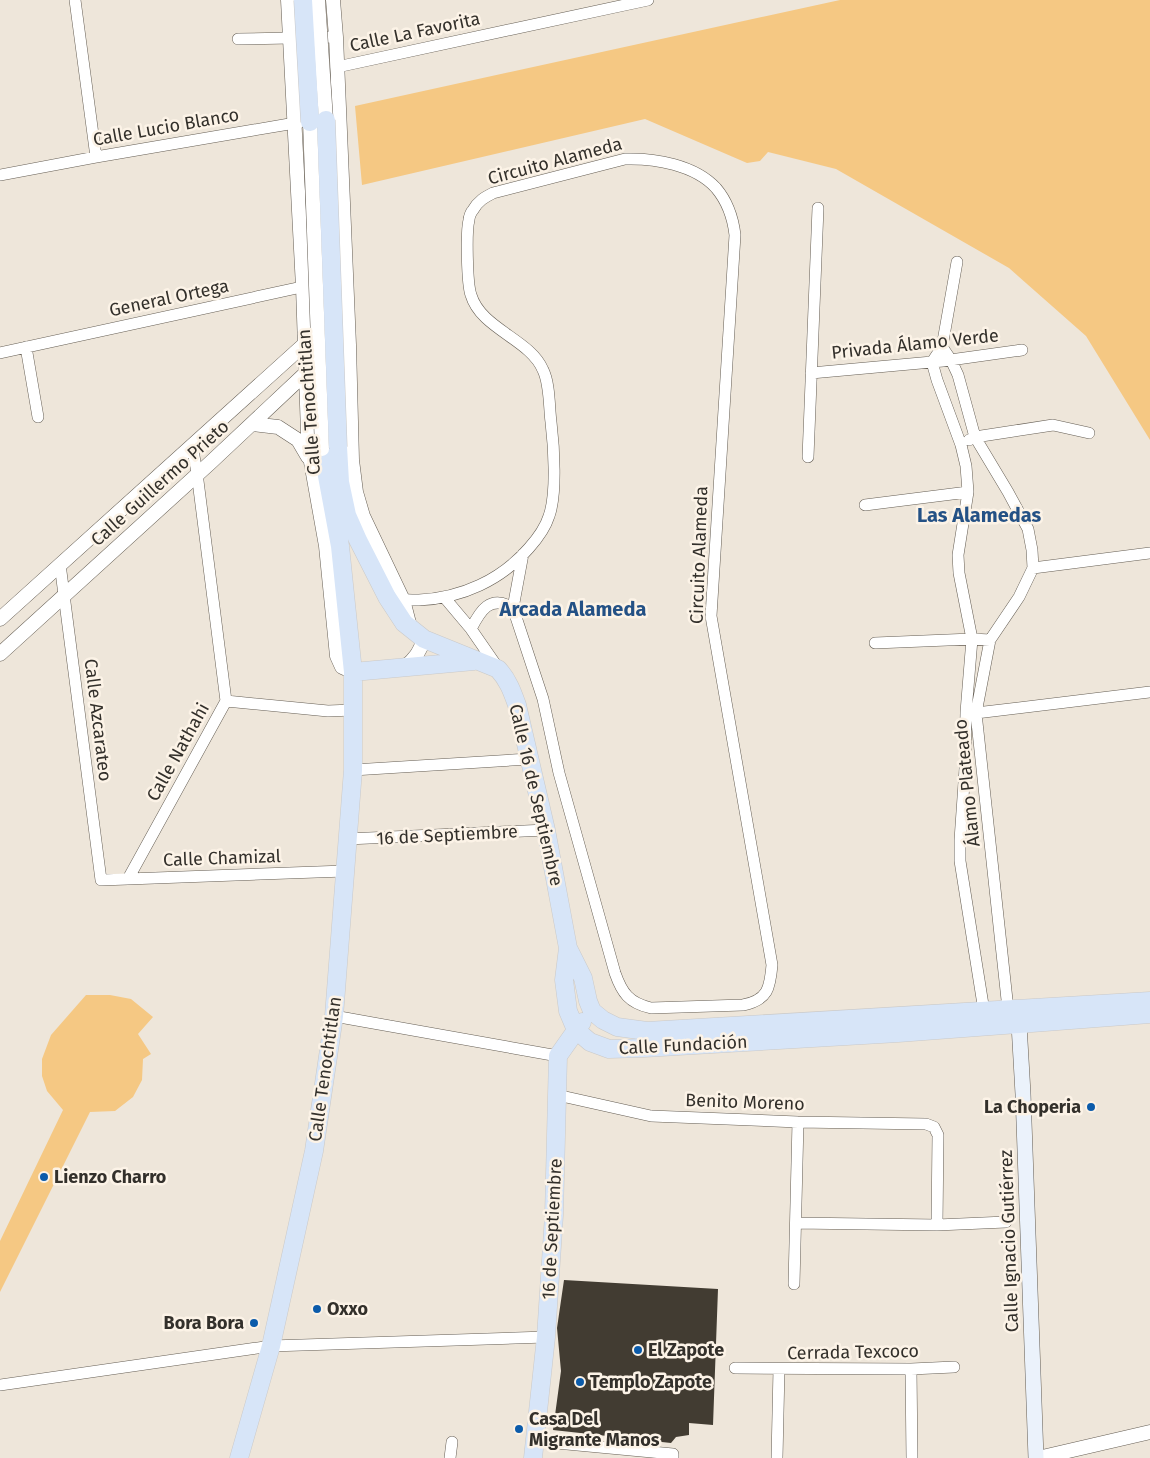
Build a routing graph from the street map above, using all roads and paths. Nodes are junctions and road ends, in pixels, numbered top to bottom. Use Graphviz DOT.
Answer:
graph roads {
  1 [pos="75,0"];
  2 [pos="288,0"];
  3 [pos="303,0"];
  4 [pos="318,0"];
  5 [pos="333,0"];
  6 [pos="648,0"];
  7 [pos="290,37"];
  8 [pos="336,37"];
  9 [pos="238,39"];
  10 [pos="337,67"];
  11 [pos="317,120"];
  12 [pos="96,157"];
  13 [pos="0,175"];
  14 [pos="818,208"];
  15 [pos="957,262"];
  16 [pos="345,278"];
  17 [pos="303,287"];
  18 [pos="347,317"];
  19 [pos="304,343"];
  20 [pos="349,345"];
  21 [pos="26,347"];
  22 [pos="942,347"];
  23 [pos="1022,350"];
  24 [pos="0,353"];
  25 [pos="951,360"];
  26 [pos="932,362"];
  27 [pos="305,372"];
  28 [pos="811,373"];
  29 [pos="38,416"];
  30 [pos="252,424"];
  31 [pos="1089,433"];
  32 [pos="975,437"];
  33 [pos="192,445"];
  34 [pos="961,445"];
  35 [pos="323,453"];
  36 [pos="808,457"];
  37 [pos="197,474"];
  38 [pos="968,492"];
  39 [pos="865,505"];
  40 [pos="1150,552"];
  41 [pos="523,554"];
  42 [pos="60,564"];
  43 [pos="1033,568"];
  44 [pos="65,594"];
  45 [pos="444,597"];
  46 [pos="395,598"];
  47 [pos="512,608"];
  48 [pos="0,619"];
  49 [pos="471,629"];
  50 [pos="417,635"];
  51 [pos="972,638"];
  52 [pos="990,640"];
  53 [pos="875,643"];
  54 [pos="0,654"];
  55 [pos="477,661"];
  56 [pos="404,667"];
  57 [pos="498,669"];
  58 [pos="353,672"];
  59 [pos="1150,692"];
  60 [pos="226,701"];
  61 [pos="353,710"];
  62 [pos="971,713"];
  63 [pos="529,759"];
  64 [pos="353,770"];
  65 [pos="546,830"];
  66 [pos="347,839"];
  67 [pos="345,871"];
  68 [pos="128,878"];
  69 [pos="101,880"];
  70 [pos="568,948"];
  71 [pos="1150,1001"];
  72 [pos="1092,1004"];
  73 [pos="592,1011"];
  74 [pos="995,1012"];
  75 [pos="1150,1014"];
  76 [pos="334,1016"];
  77 [pos="1019,1024"];
  78 [pos="576,1030"];
  79 [pos="898,1033"];
  80 [pos="558,1056"];
  81 [pos="557,1095"];
  82 [pos="798,1122"];
  83 [pos="1006,1222"];
  84 [pos="796,1224"];
  85 [pos="937,1225"];
  86 [pos="794,1284"];
  87 [pos="546,1337"];
  88 [pos="271,1346"];
  89 [pos="954,1367"];
  90 [pos="735,1368"];
  91 [pos="779,1369"];
  92 [pos="911,1369"];
  93 [pos="0,1385"];
  94 [pos="1150,1432"];
  95 [pos="452,1442"];
  96 [pos="534,1450"];
  97 [pos="673,1456"];
  98 [pos="239,1458"];
  99 [pos="450,1458"];
  100 [pos="777,1458"];
  101 [pos="912,1458"];
  102 [pos="1037,1458"];
  1 -- 12 [label="street"];
  2 -- 7 [label="street"];
  3 -- 11 [label="main road, bridge"];
  4 -- 11 [label="street, bridge"];
  5 -- 8 [label="street"];
  6 -- 10 [label="street, Calle La Favorita"];
  7 -- 8 [label="street"];
  7 -- 9 [label="street"];
  7 -- 11 [label="street"];
  8 -- 10 [label="street"];
  10 -- 11 [label="street"];
  11 -- 12 [label="street, Calle Lucio Blanco"];
  11 -- 16 [label="street"];
  11 -- 17 [label="street, Calle Tenochtitlan"];
  11 -- 35 [label="main road, Calle Tenochtitlan, bridge"];
  12 -- 13 [label="street, Calle Lucio Blanco"];
  14 -- 28 [label="street, Privada Álamo Verde"];
  15 -- 22 [label="street"];
  16 -- 17 [label="street, General Ortega"];
  16 -- 18 [label="street"];
  17 -- 19 [label="street, Calle Tenochtitlan"];
  17 -- 21 [label="street, General Ortega"];
  18 -- 19 [label="street, Calle Guillermo Prieto"];
  18 -- 20 [label="street"];
  19 -- 27 [label="street, Calle Tenochtitlan"];
  19 -- 33 [label="street, Calle Guillermo Prieto"];
  20 -- 27 [label="street, Calle Guillermo Prieto"];
  20 -- 46 [label="street"];
  21 -- 24 [label="street, General Ortega"];
  21 -- 29 [label="street"];
  22 -- 25 [label="street"];
  22 -- 26 [label="street"];
  23 -- 25 [label="street, Privada Álamo Verde"];
  25 -- 26 [label="street, Privada Álamo Verde"];
  25 -- 32 [label="street"];
  26 -- 28 [label="street, Privada Álamo Verde"];
  26 -- 34 [label="street, Álamo Plateado"];
  27 -- 30 [label="street, Calle Guillermo Prieto"];
  27 -- 35 [label="street, Calle Tenochtitlan"];
  28 -- 36 [label="street, Privada Álamo Verde"];
  30 -- 35 [label="street"];
  30 -- 37 [label="street, Calle Guillermo Prieto"];
  31 -- 32 [label="street"];
  32 -- 34 [label="street"];
  32 -- 43 [label="street"];
  33 -- 37 [label="street"];
  33 -- 42 [label="street, Calle Guillermo Prieto"];
  34 -- 38 [label="street, Álamo Plateado"];
  35 -- 46 [label="main road"];
  35 -- 58 [label="main road, Calle Tenochtitlan"];
  37 -- 44 [label="street, Calle Guillermo Prieto"];
  37 -- 60 [label="street"];
  38 -- 39 [label="street"];
  38 -- 51 [label="street, Álamo Plateado"];
  40 -- 43 [label="street"];
  41 -- 45 [label="street, Circuito Alameda"];
  41 -- 47 [label="street, Circuito Alameda"];
  41 -- 47 [label="street, Circuito Alameda"];
  42 -- 44 [label="street, Calle Azcarateo"];
  42 -- 48 [label="street, Calle Guillermo Prieto"];
  43 -- 52 [label="street, Álamo Plateado"];
  44 -- 54 [label="street, Calle Guillermo Prieto"];
  44 -- 69 [label="street, Calle Azcarateo"];
  45 -- 46 [label="street, Circuito Alameda"];
  45 -- 49 [label="street"];
  46 -- 50 [label="main road"];
  47 -- 49 [label="street"];
  49 -- 57 [label="street"];
  50 -- 55 [label="main road"];
  50 -- 56 [label="street"];
  51 -- 52 [label="street"];
  51 -- 53 [label="street"];
  51 -- 62 [label="street, Álamo Plateado"];
  52 -- 62 [label="street, Álamo Plateado"];
  55 -- 56 [label="main road"];
  55 -- 57 [label="main road"];
  56 -- 58 [label="main road"];
  57 -- 63 [label="main road, Calle 16 de Septiembre"];
  58 -- 61 [label="main road, Calle Tenochtitlan"];
  59 -- 62 [label="street"];
  60 -- 61 [label="street, Calle Nathahi"];
  60 -- 68 [label="street, Calle Nathahi"];
  61 -- 64 [label="main road, Calle Tenochtitlan"];
  62 -- 74 [label="street, Álamo Plateado"];
  62 -- 74 [label="street, Álamo Plateado"];
  63 -- 64 [label="street"];
  63 -- 65 [label="main road, Calle 16 de Septiembre"];
  64 -- 66 [label="main road, Calle Tenochtitlan"];
  65 -- 66 [label="street, 16 de Septiembre"];
  65 -- 70 [label="main road, Calle 16 de Septiembre"];
  66 -- 67 [label="main road, Calle Tenochtitlan"];
  67 -- 68 [label="street, Calle Chamizal"];
  67 -- 76 [label="main road, Calle Tenochtitlan"];
  68 -- 69 [label="street, Calle Chamizal"];
  70 -- 73 [label="main road"];
  70 -- 78 [label="main road"];
  71 -- 72 [label="main road, Calle Fundación"];
  72 -- 74 [label="main road, Calle Fundación"];
  72 -- 77 [label="street"];
  73 -- 74 [label="main road, Calle Fundación"];
  73 -- 78 [label="main road"];
  74 -- 77 [label="street"];
  74 -- 79 [label="street"];
  75 -- 77 [label="main road, Calle Fundación"];
  76 -- 80 [label="street"];
  76 -- 88 [label="main road, Calle Tenochtitlan"];
  77 -- 79 [label="main road, Calle Fundación"];
  77 -- 102 [label="main road, Calle Ignacio Gutiérrez"];
  78 -- 79 [label="main road, Calle Fundación"];
  78 -- 80 [label="main road"];
  80 -- 81 [label="main road, 16 de Septiembre"];
  81 -- 82 [label="street, Benito Moreno"];
  81 -- 87 [label="main road, 16 de Septiembre"];
  82 -- 84 [label="street"];
  82 -- 85 [label="street, Benito Moreno"];
  83 -- 85 [label="street"];
  84 -- 85 [label="street"];
  84 -- 86 [label="street"];
  87 -- 88 [label="street"];
  87 -- 96 [label="main road, 16 de Septiembre"];
  88 -- 93 [label="street"];
  88 -- 98 [label="main road, Calle Tenochtitlan"];
  89 -- 92 [label="street, Cerrada Texcoco"];
  90 -- 91 [label="street"];
  91 -- 92 [label="street, Cerrada Texcoco"];
  91 -- 100 [label="street, Cerrada Texcoco"];
  92 -- 101 [label="street"];
  94 -- 102 [label="street"];
  95 -- 99 [label="street"];
  96 -- 97 [label="street"];
}
